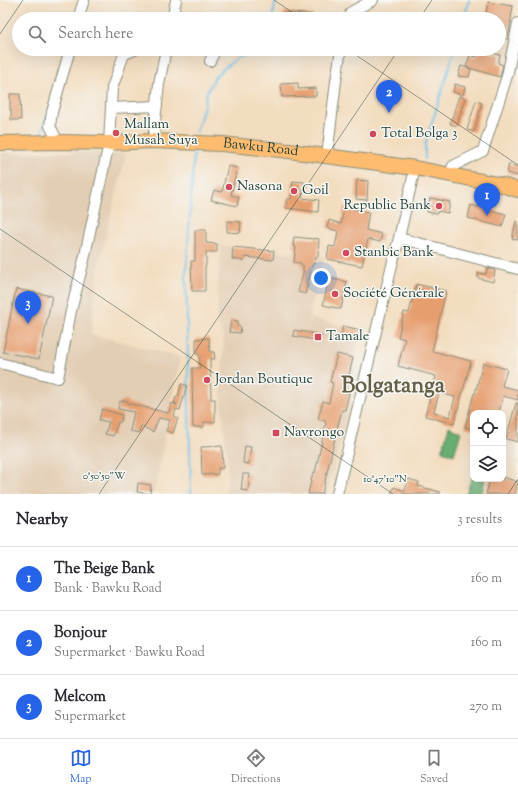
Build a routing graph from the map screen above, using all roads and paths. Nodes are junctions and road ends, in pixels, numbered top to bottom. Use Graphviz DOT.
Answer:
graph roads {
  1 [pos="84,0"];
  2 [pos="176,0"];
  3 [pos="373,0"];
  4 [pos="80,12"];
  5 [pos="174,12"];
  6 [pos="352,12"];
  7 [pos="518,23"];
  8 [pos="68,56"];
  9 [pos="124,56"];
  10 [pos="165,56"];
  11 [pos="212,56"];
  12 [pos="340,56"];
  13 [pos="210,61"];
  14 [pos="518,70"];
  15 [pos="507,76"];
  16 [pos="156,106"];
  17 [pos="110,108"];
  18 [pos="153,141"];
  19 [pos="58,142"];
  20 [pos="0,143"];
  21 [pos="109,143"];
  22 [pos="327,156"];
  23 [pos="415,168"];
  24 [pos="449,175"];
  25 [pos="518,190"];
  26 [pos="399,238"];
  27 [pos="518,269"];
  28 [pos="0,363"];
  29 [pos="337,494"];
  1 -- 4 [label="street"];
  2 -- 5 [label="street"];
  3 -- 6 [label="street"];
  7 -- 15 [label="street"];
  8 -- 19 [label="street"];
  9 -- 17 [label="street"];
  10 -- 16 [label="street"];
  11 -- 13 [label="street"];
  12 -- 22 [label="street"];
  14 -- 15 [label="street"];
  15 -- 24 [label="street"];
  16 -- 17 [label="street"];
  16 -- 18 [label="street"];
  17 -- 21 [label="street"];
  18 -- 21 [label="highway, Bawku Road"];
  18 -- 22 [label="highway, Bawku Road"];
  19 -- 20 [label="highway, Bawku Road"];
  19 -- 21 [label="highway, Bawku Road"];
  21 -- 28 [label="street"];
  22 -- 23 [label="highway, Bawku Road"];
  23 -- 24 [label="highway, Bawku Road"];
  23 -- 26 [label="street"];
  24 -- 25 [label="highway, Bawku Road"];
  26 -- 27 [label="street"];
  26 -- 29 [label="street"];
}
